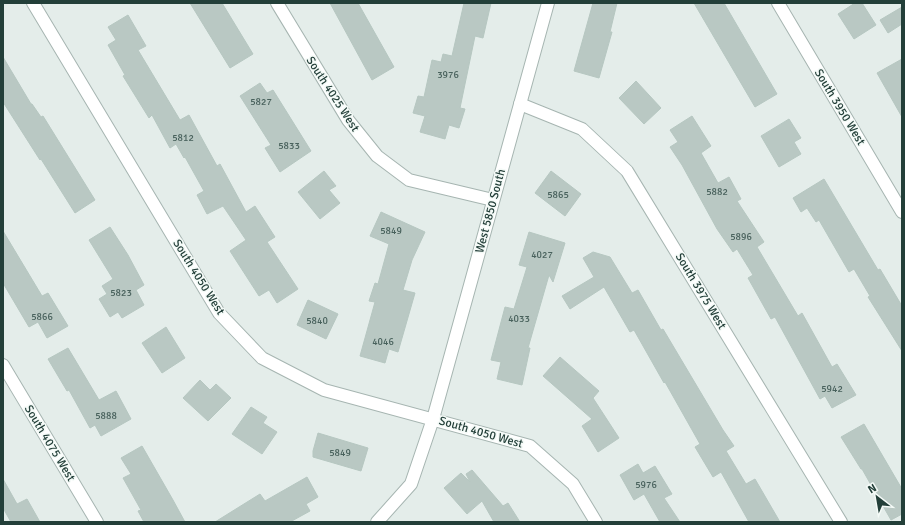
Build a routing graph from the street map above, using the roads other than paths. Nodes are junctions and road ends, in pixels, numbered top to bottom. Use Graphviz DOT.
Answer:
graph roads {
  1 [pos="33,3"];
  2 [pos="277,3"];
  3 [pos="548,3"];
  4 [pos="778,3"];
  5 [pos="520,104"];
  6 [pos="493,200"];
  7 [pos="902,212"];
  8 [pos="3,365"];
  9 [pos="433,419"];
  10 [pos="97,522"];
  11 [pos="377,522"];
  12 [pos="596,522"];
  13 [pos="841,522"];
  1 -- 9 [label="street, South 4050 West"];
  2 -- 6 [label="street, South 4025 West"];
  3 -- 5 [label="street, West 5850 South"];
  4 -- 7 [label="street, South 3950 West"];
  5 -- 6 [label="street, West 5850 South"];
  5 -- 13 [label="street, South 3975 West"];
  6 -- 9 [label="street, West 5850 South"];
  8 -- 10 [label="street, South 4075 West"];
  9 -- 11 [label="street, West 5850 South"];
  9 -- 12 [label="street, South 4050 West"];
}
